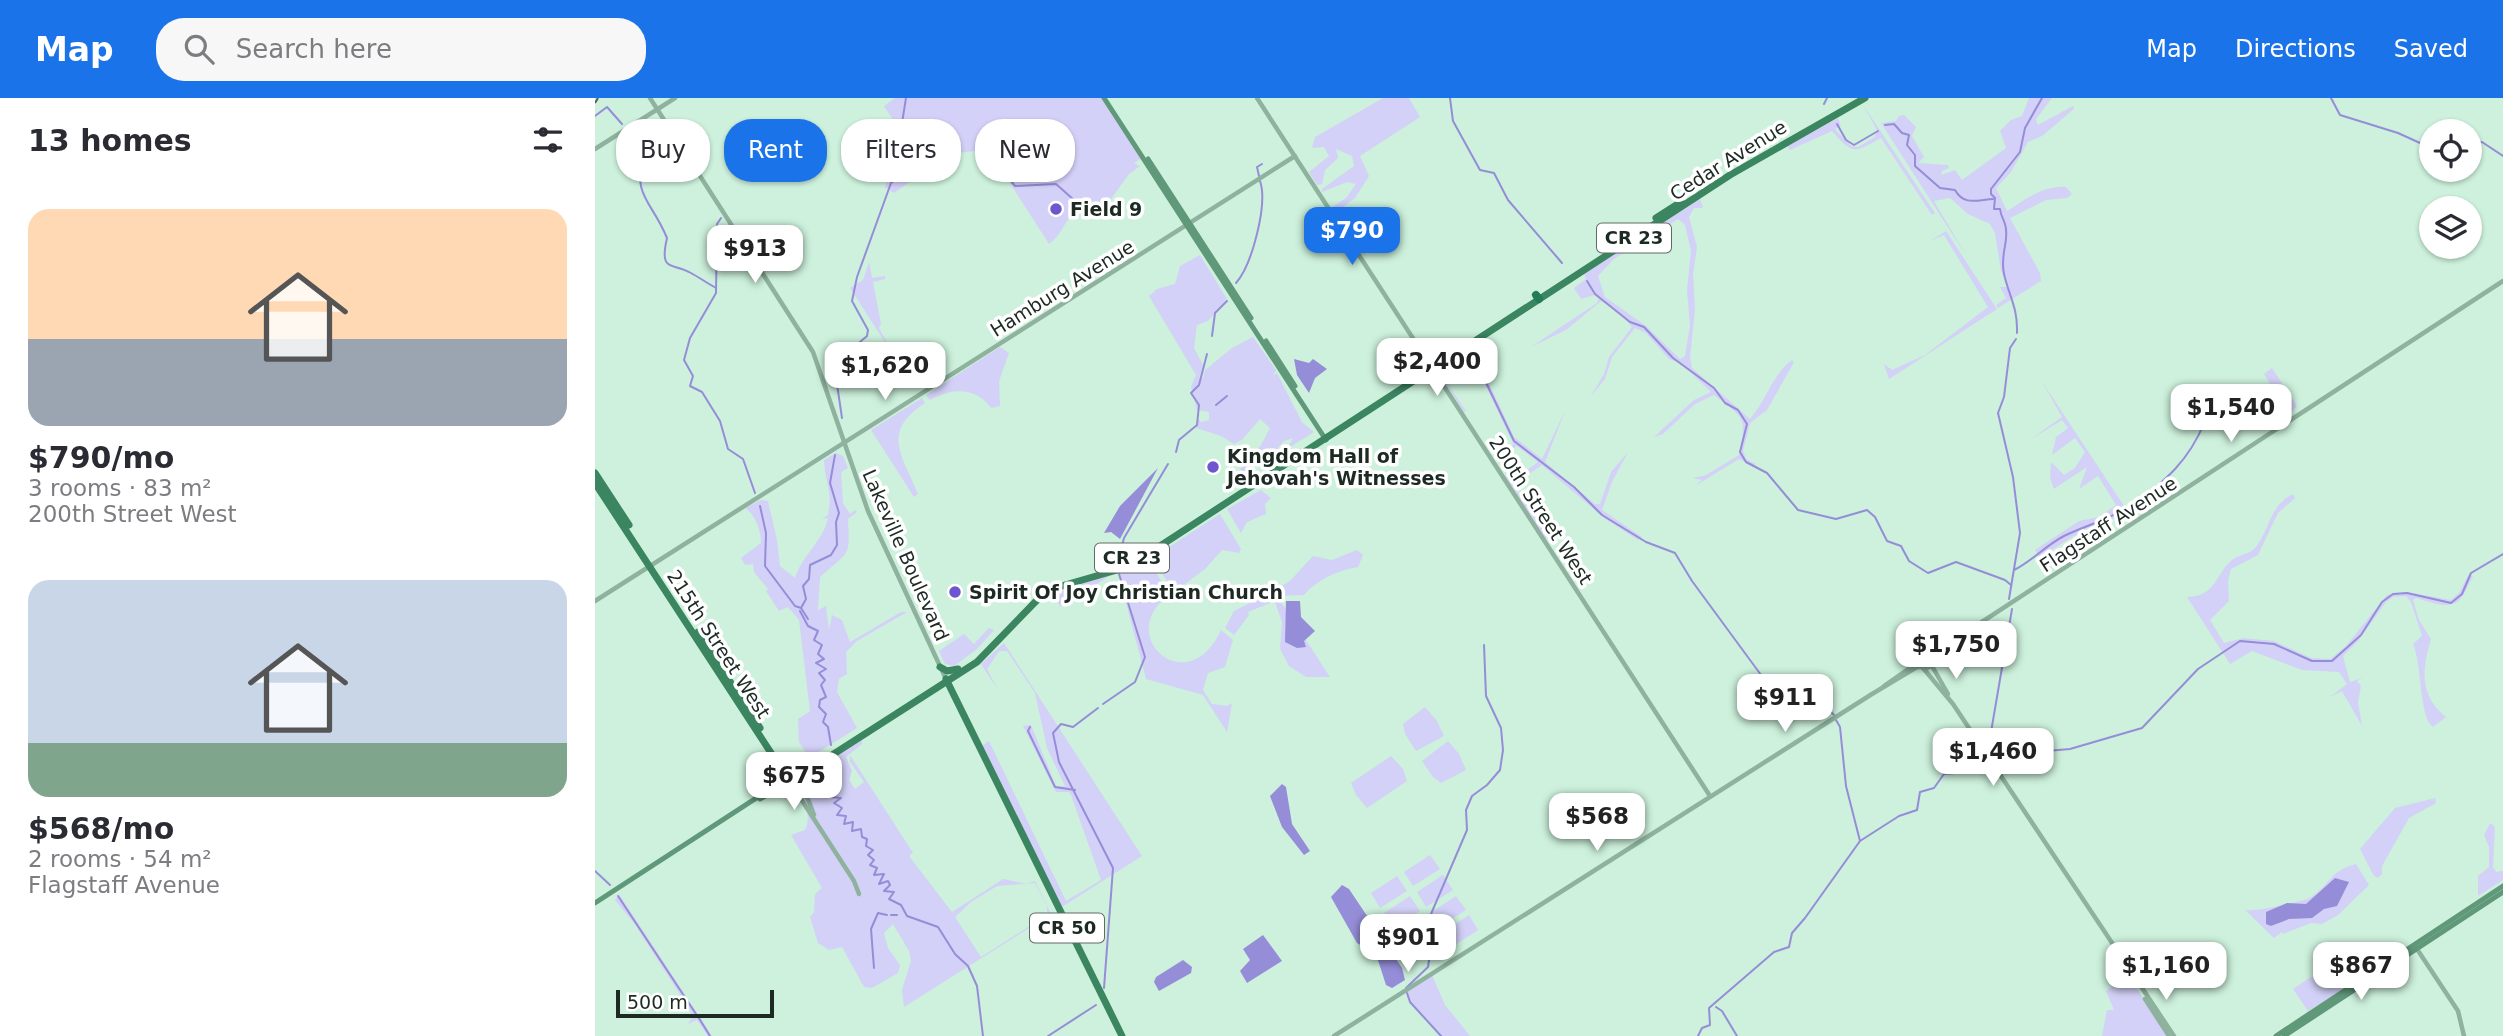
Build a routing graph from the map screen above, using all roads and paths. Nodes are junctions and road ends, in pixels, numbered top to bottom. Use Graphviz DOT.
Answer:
graph roads {
  1 [pos="650,98"];
  2 [pos="675,98"];
  3 [pos="1106,98"];
  4 [pos="1257,98"];
  5 [pos="1862,98"];
  6 [pos="657,109"];
  7 [pos="595,149"];
  8 [pos="1295,156"];
  9 [pos="1188,224"];
  10 [pos="2503,281"];
  11 [pos="1432,367"];
  12 [pos="1326,438"];
  13 [pos="843,444"];
  14 [pos="596,478"];
  15 [pos="652,565"];
  16 [pos="595,601"];
  17 [pos="1973,629"];
  18 [pos="1929,657"];
  19 [pos="1921,660"];
  20 [pos="1932,665"];
  21 [pos="940,667"];
  22 [pos="1923,668"];
  23 [pos="958,669"];
  24 [pos="721,672"];
  25 [pos="1905,673"];
  26 [pos="946,679"];
  27 [pos="935,689"];
  28 [pos="953,694"];
  29 [pos="1953,704"];
  30 [pos="790,779"];
  31 [pos="1710,796"];
  32 [pos="2503,886"];
  33 [pos="2503,892"];
  34 [pos="859,894"];
  35 [pos="595,903"];
  36 [pos="2416,948"];
  37 [pos="2138,985"];
  38 [pos="2170,1035"];
  39 [pos="1120,1036"];
  40 [pos="1334,1036"];
  41 [pos="2276,1036"];
  42 [pos="2284,1036"];
  43 [pos="2464,1036"];
  1 -- 6 [label="street, Lakeville Boulevard"];
  2 -- 6 [label="street"];
  3 -- 9 [label="main road"];
  4 -- 8 [label="street, 200th Street West"];
  5 -- 11 [label="main road, Cedar Avenue / CR 23"];
  6 -- 7 [label="street"];
  6 -- 13 [label="street, Lakeville Boulevard"];
  8 -- 9 [label="street, Hamburg Avenue"];
  8 -- 11 [label="street, 200th Street West"];
  9 -- 12 [label="main road"];
  9 -- 13 [label="street, Hamburg Avenue"];
  10 -- 17 [label="street, Flagstaff Avenue"];
  11 -- 12 [label="main road, Cedar Avenue / CR 23"];
  11 -- 31 [label="street, 200th Street West"];
  12 -- 23 [label="main road, CR 23"];
  12 -- 26 [label="main road, CR 23"];
  13 -- 15 [label="street, Hamburg Avenue"];
  13 -- 21 [label="street, Lakeville Boulevard"];
  14 -- 15 [label="main road, 215th Street West"];
  15 -- 16 [label="street, Hamburg Avenue"];
  15 -- 24 [label="main road, 215th Street West"];
  15 -- 24 [label="main road, 215th Street West"];
  17 -- 18 [label="street, Flagstaff Avenue"];
  17 -- 20 [label="street, Flagstaff Avenue"];
  18 -- 19 [label="street, Flagstaff Avenue"];
  18 -- 20 [label="street"];
  19 -- 22 [label="street"];
  19 -- 25 [label="street"];
  20 -- 22 [label="street"];
  20 -- 29 [label="street"];
  21 -- 23 [label="main road"];
  21 -- 26 [label="street, Lakeville Boulevard"];
  22 -- 25 [label="street"];
  22 -- 29 [label="street"];
  23 -- 26 [label="main road, CR 23"];
  24 -- 30 [label="main road, 215th Street West"];
  24 -- 30 [label="main road, 215th Street West"];
  25 -- 31 [label="street"];
  26 -- 27 [label="main road, CR 23"];
  26 -- 28 [label="main road, CR 50"];
  26 -- 30 [label="main road, CR 23"];
  27 -- 28 [label="main road"];
  27 -- 30 [label="main road, CR 23"];
  28 -- 39 [label="main road, CR 50"];
  29 -- 37 [label="street"];
  30 -- 34 [label="street, 215th Street West"];
  30 -- 35 [label="main road, CR 23"];
  31 -- 40 [label="street"];
  32 -- 36 [label="main road"];
  33 -- 36 [label="main road"];
  36 -- 41 [label="main road"];
  36 -- 42 [label="main road"];
  36 -- 43 [label="street"];
  37 -- 38 [label="street"];
  37 -- 38 [label="street"];
}
